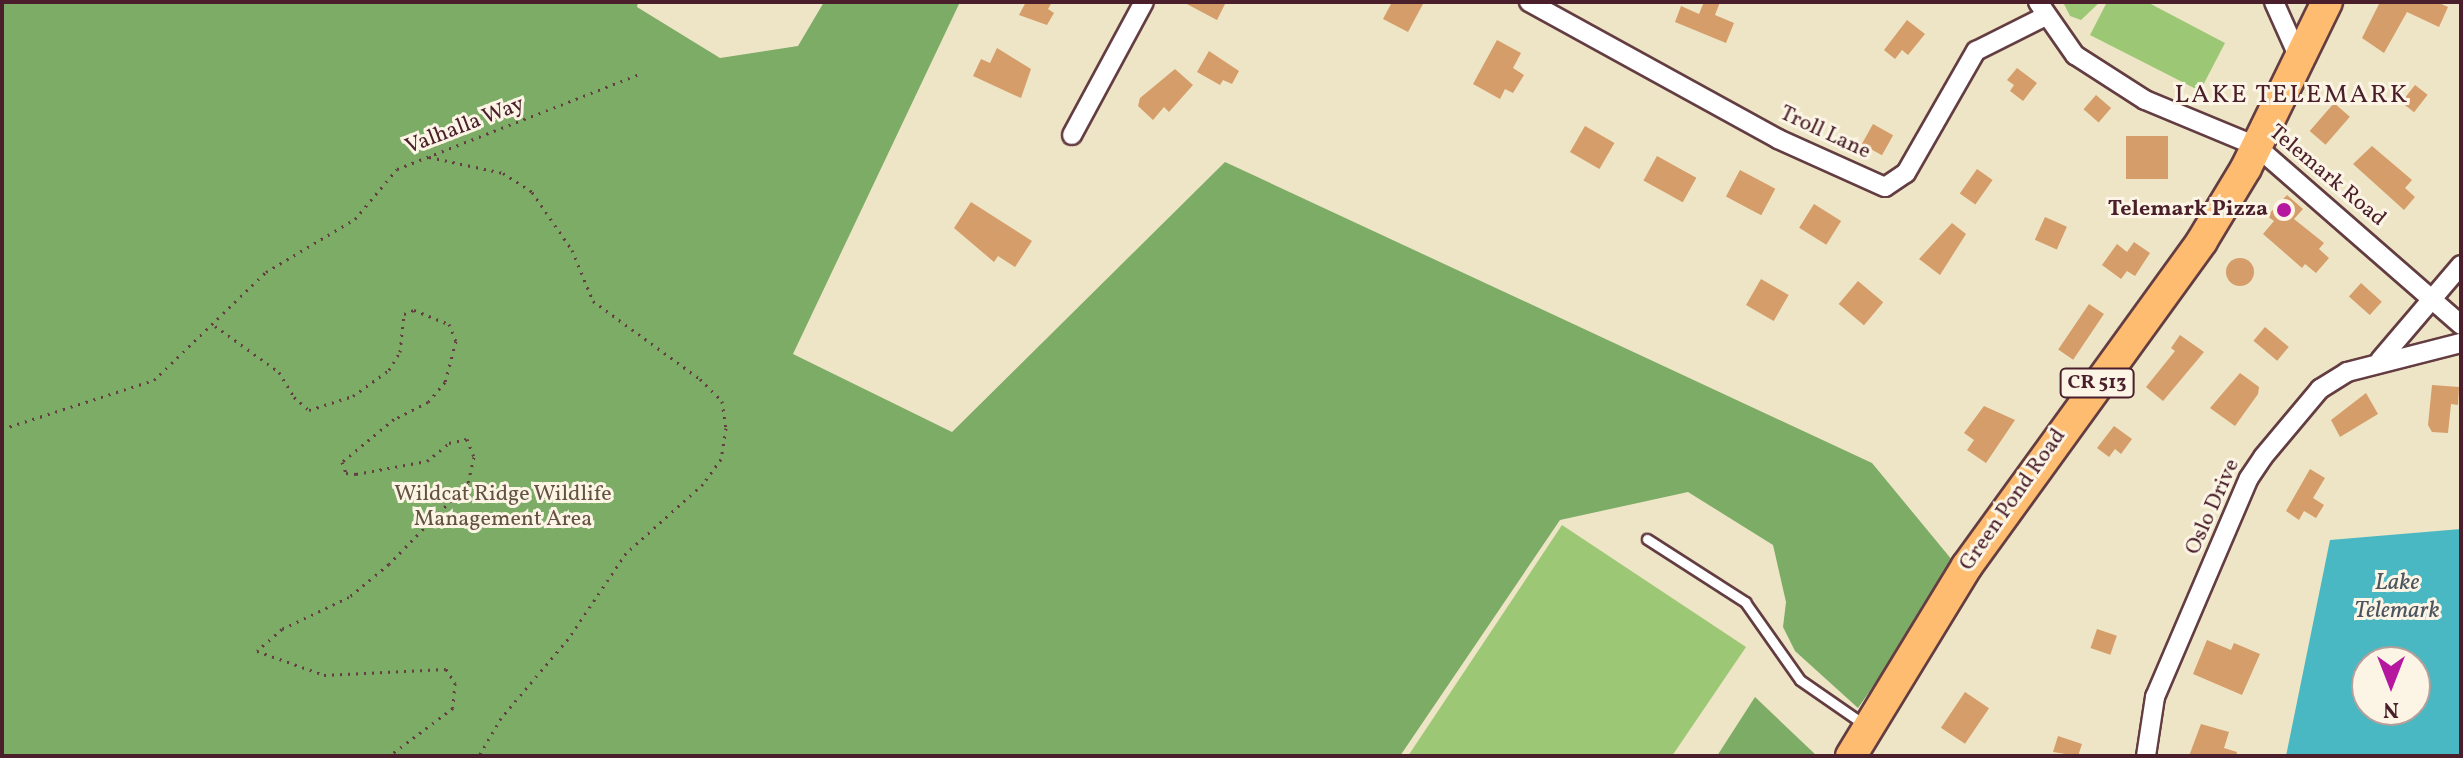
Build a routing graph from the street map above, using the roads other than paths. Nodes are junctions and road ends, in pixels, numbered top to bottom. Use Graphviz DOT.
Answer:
graph roads {
  1 [pos="1144,2"];
  2 [pos="1529,2"];
  3 [pos="2274,2"];
  4 [pos="2327,2"];
  5 [pos="2042,9"];
  6 [pos="2299,58"];
  7 [pos="1072,135"];
  8 [pos="2256,146"];
  9 [pos="2461,265"];
  10 [pos="2432,298"];
  11 [pos="2461,325"];
  12 [pos="2461,343"];
  13 [pos="2380,360"];
  14 [pos="1647,539"];
  15 [pos="1868,727"];
  16 [pos="1851,756"];
  17 [pos="2146,756"];
  1 -- 7 [label="street"];
  2 -- 5 [label="street, Troll Lane"];
  3 -- 6 [label="street"];
  4 -- 6 [label="main road, Green Pond Road / CR 513"];
  5 -- 8 [label="street, Telemark Road"];
  6 -- 8 [label="main road, Green Pond Road / CR 513"];
  8 -- 10 [label="street, Telemark Road"];
  8 -- 15 [label="main road, Green Pond Road / CR 513"];
  9 -- 10 [label="street"];
  10 -- 11 [label="street, Telemark Road"];
  10 -- 13 [label="street"];
  12 -- 13 [label="street, Oslo Drive"];
  13 -- 17 [label="street, Oslo Drive"];
  14 -- 15 [label="lane"];
  15 -- 16 [label="main road, Green Pond Road / CR 513"];
}
